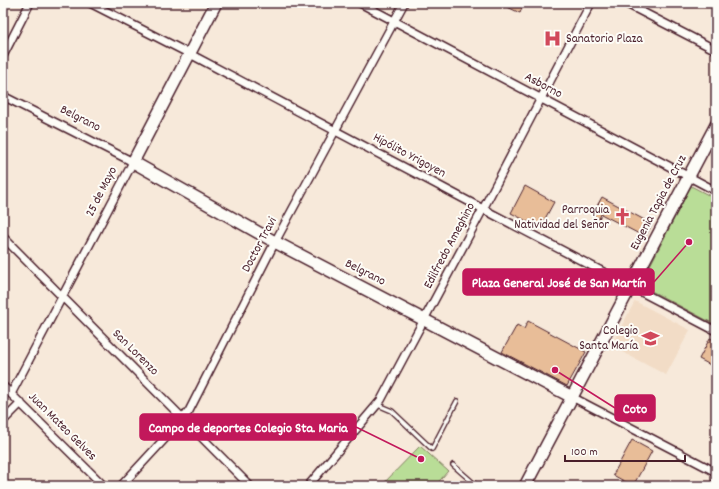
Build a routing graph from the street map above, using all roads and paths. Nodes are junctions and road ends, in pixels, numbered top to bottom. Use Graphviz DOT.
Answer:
graph roads {
  1 [pos="30,3"];
  2 [pos="90,3"];
  3 [pos="216,3"];
  4 [pos="360,3"];
  5 [pos="404,3"];
  6 [pos="591,3"];
  7 [pos="626,3"];
  8 [pos="394,22"];
  9 [pos="716,50"];
  10 [pos="190,54"];
  11 [pos="3,56"];
  12 [pos="3,96"];
  13 [pos="540,98"];
  14 [pos="716,125"];
  15 [pos="336,131"];
  16 [pos="133,162"];
  17 [pos="689,177"];
  18 [pos="716,191"];
  19 [pos="483,209"];
  20 [pos="3,237"];
  21 [pos="275,242"];
  22 [pos="631,286"];
  23 [pos="63,297"];
  24 [pos="424,319"];
  25 [pos="716,331"];
  26 [pos="3,386"];
  27 [pos="11,394"];
  28 [pos="572,397"];
  29 [pos="457,401"];
  30 [pos="21,403"];
  31 [pos="378,405"];
  32 [pos="183,419"];
  33 [pos="3,421"];
  34 [pos="453,465"];
  35 [pos="716,472"];
  36 [pos="716,482"];
  37 [pos="104,486"];
  38 [pos="121,486"];
  39 [pos="250,486"];
  40 [pos="308,486"];
  41 [pos="477,486"];
  42 [pos="525,486"];
  43 [pos="714,486"];
  1 -- 11 [label="street"];
  2 -- 10 [label="street, Hipólito Yrigoyen"];
  3 -- 10 [label="main road, 25 de Mayo"];
  4 -- 8 [label="street, Asborno"];
  5 -- 8 [label="street, Doctor Travi"];
  6 -- 13 [label="street, Edilfredo Ameghino"];
  7 -- 9 [label="street"];
  8 -- 13 [label="street, Asborno"];
  8 -- 15 [label="street, Doctor Travi"];
  10 -- 15 [label="street, Hipólito Yrigoyen"];
  10 -- 16 [label="main road, 25 de Mayo"];
  12 -- 16 [label="street, Belgrano"];
  13 -- 17 [label="street, Asborno"];
  13 -- 19 [label="street, Edilfredo Ameghino"];
  14 -- 17 [label="main road, Eugenia Tapia de Cruz"];
  15 -- 19 [label="street, Hipólito Yrigoyen"];
  15 -- 21 [label="street, Doctor Travi"];
  16 -- 21 [label="main road, Belgrano"];
  16 -- 23 [label="street, 25 de Mayo"];
  17 -- 18 [label="street, Asborno"];
  17 -- 22 [label="main road, Eugenia Tapia de Cruz"];
  19 -- 22 [label="street, Hipólito Yrigoyen"];
  19 -- 24 [label="street, Edilfredo Ameghino"];
  20 -- 23 [label="street, San Lorenzo"];
  21 -- 24 [label="main road, Belgrano"];
  21 -- 32 [label="street, Doctor Travi"];
  22 -- 25 [label="street, Hipólito Yrigoyen"];
  22 -- 28 [label="main road, Eugenia Tapia de Cruz"];
  23 -- 27 [label="street, 25 de Mayo"];
  23 -- 32 [label="street, San Lorenzo"];
  24 -- 28 [label="main road, Belgrano"];
  24 -- 31 [label="street, Edilfredo Ameghino"];
  26 -- 27 [label="street, Juan Mateo Gelves"];
  27 -- 30 [label="street, Juan Mateo Gelves"];
  28 -- 35 [label="street, Belgrano"];
  28 -- 42 [label="main road, Eugenia Tapia de Cruz"];
  29 -- 31 [label="lane"];
  30 -- 33 [label="street"];
  30 -- 37 [label="street, Juan Mateo Gelves"];
  31 -- 40 [label="street, Edilfredo Ameghino"];
  32 -- 38 [label="street, Doctor Travi"];
  32 -- 39 [label="street, San Lorenzo"];
  34 -- 41 [label="lane"];
  36 -- 43 [label="street"];
}
